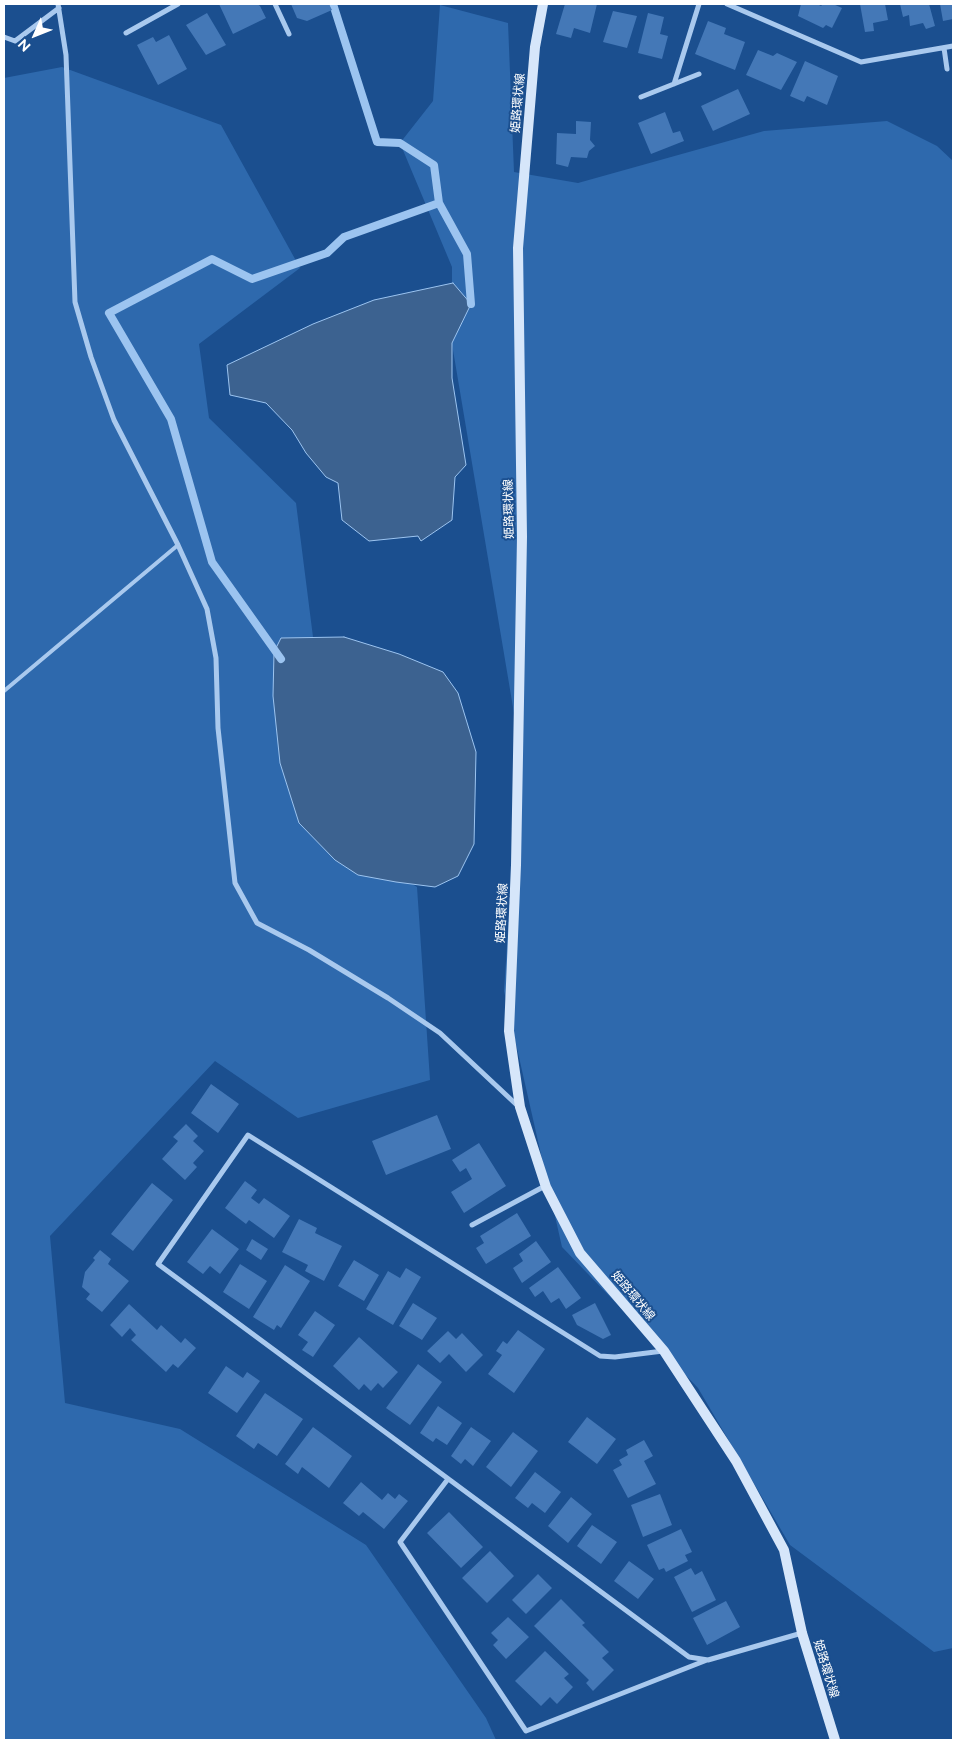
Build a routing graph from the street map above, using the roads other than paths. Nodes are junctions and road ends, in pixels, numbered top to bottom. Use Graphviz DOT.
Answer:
graph roads {
  1 [pos="178,4"];
  2 [pos="275,4"];
  3 [pos="543,4"];
  4 [pos="699,4"];
  5 [pos="727,4"];
  6 [pos="59,6"];
  7 [pos="126,33"];
  8 [pos="289,34"];
  9 [pos="4,37"];
  10 [pos="953,46"];
  11 [pos="944,48"];
  12 [pos="947,69"];
  13 [pos="699,74"];
  14 [pos="674,84"];
  15 [pos="641,97"];
  16 [pos="178,545"];
  17 [pos="4,692"];
  18 [pos="520,1107"];
  19 [pos="546,1186"];
  20 [pos="472,1225"];
  21 [pos="664,1351"];
  22 [pos="448,1479"];
  23 [pos="802,1633"];
  24 [pos="708,1660"];
  25 [pos="835,1740"];
  1 -- 7 [label="street"];
  2 -- 8 [label="street"];
  3 -- 18 [label="main road, 姫路環状線"];
  4 -- 14 [label="street"];
  5 -- 11 [label="street"];
  6 -- 9 [label="street"];
  6 -- 16 [label="street"];
  10 -- 11 [label="street"];
  11 -- 12 [label="street"];
  13 -- 14 [label="street"];
  14 -- 15 [label="street"];
  16 -- 17 [label="lane"];
  16 -- 18 [label="street"];
  18 -- 19 [label="main road, 姫路環状線"];
  19 -- 20 [label="street"];
  19 -- 21 [label="main road, 姫路環状線"];
  21 -- 22 [label="street"];
  21 -- 23 [label="main road, 姫路環状線"];
  22 -- 24 [label="street"];
  22 -- 24 [label="street"];
  23 -- 24 [label="street"];
  23 -- 25 [label="main road, 姫路環状線"];
}
